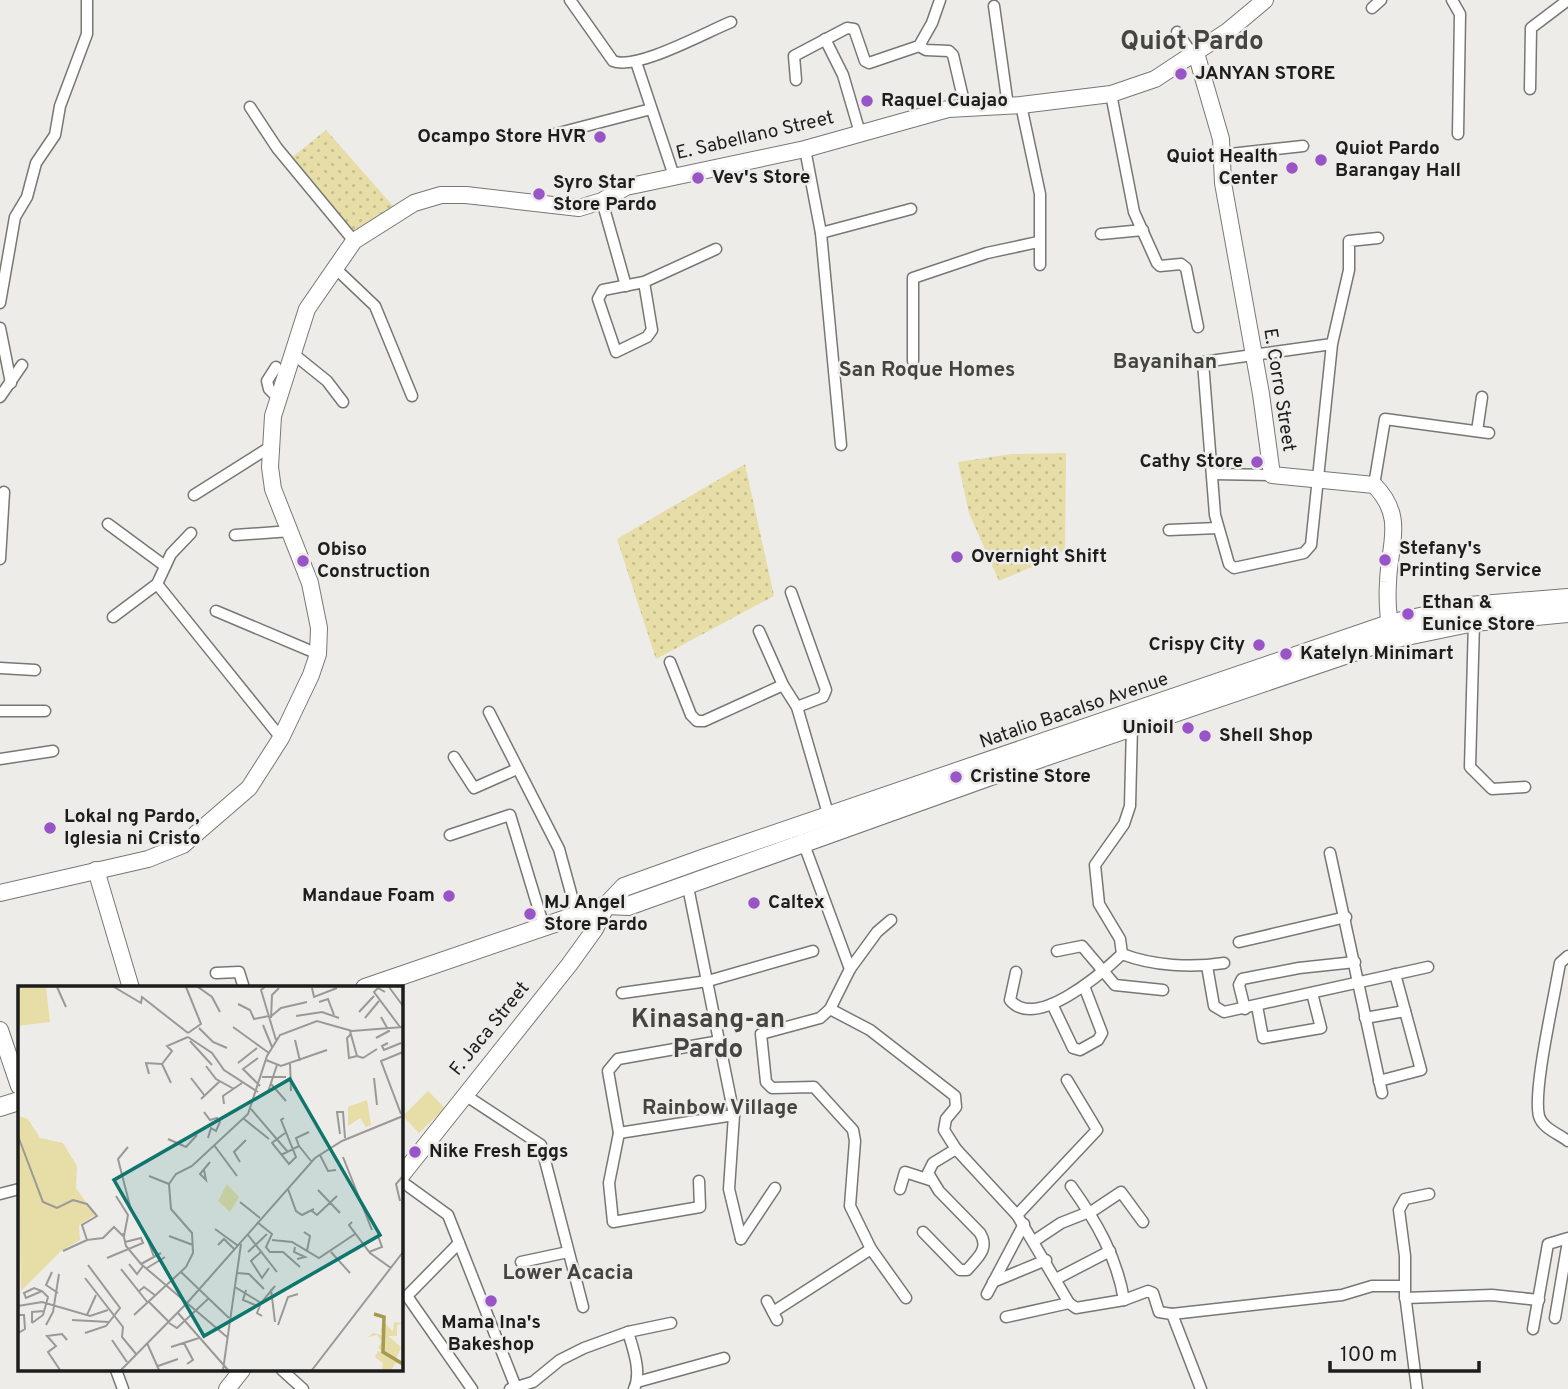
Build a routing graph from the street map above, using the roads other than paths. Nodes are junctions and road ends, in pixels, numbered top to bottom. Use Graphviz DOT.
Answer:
graph roads {
  1 [pos="87,0"];
  2 [pos="569,0"];
  3 [pos="940,0"];
  4 [pos="1265,0"];
  5 [pos="1452,0"];
  6 [pos="1568,1"];
  7 [pos="994,6"];
  8 [pos="731,22"];
  9 [pos="1177,32"];
  10 [pos="825,39"];
  11 [pos="919,46"];
  12 [pos="1194,54"];
  13 [pos="636,62"];
  14 [pos="796,80"];
  15 [pos="1530,89"];
  16 [pos="1111,94"];
  17 [pos="965,106"];
  18 [pos="1015,106"];
  19 [pos="250,107"];
  20 [pos="651,109"];
  21 [pos="860,133"];
  22 [pos="555,134"];
  23 [pos="1458,134"];
  24 [pos="1303,146"];
  25 [pos="805,149"];
  26 [pos="1221,155"];
  27 [pos="674,176"];
  28 [pos="602,201"];
  29 [pos="911,209"];
  30 [pos="1143,230"];
  31 [pos="821,233"];
  32 [pos="1101,234"];
  33 [pos="1378,238"];
  34 [pos="354,241"];
  35 [pos="1038,242"];
  36 [pos="716,249"];
  37 [pos="1040,265"];
  38 [pos="334,267"];
  39 [pos="644,282"];
  40 [pos="626,286"];
  41 [pos="0,303"];
  42 [pos="1198,327"];
  43 [pos="0,328"];
  44 [pos="1332,344"];
  45 [pos="291,352"];
  46 [pos="1253,356"];
  47 [pos="913,361"];
  48 [pos="22,365"];
  49 [pos="276,367"];
  50 [pos="11,383"];
  51 [pos="412,396"];
  52 [pos="0,397"];
  53 [pos="1482,397"];
  54 [pos="278,398"];
  55 [pos="343,402"];
  56 [pos="841,445"];
  57 [pos="270,447"];
  58 [pos="1213,474"];
  59 [pos="1272,475"];
  60 [pos="1317,478"];
  61 [pos="1374,485"];
  62 [pos="4,492"];
  63 [pos="194,495"];
  64 [pos="108,524"];
  65 [pos="1218,528"];
  66 [pos="1169,530"];
  67 [pos="291,531"];
  68 [pos="191,533"];
  69 [pos="235,535"];
  70 [pos="0,559"];
  71 [pos="165,566"];
  72 [pos="157,584"];
  73 [pos="791,592"];
  74 [pos="1568,598"];
  75 [pos="216,611"];
  76 [pos="1568,614"];
  77 [pos="113,617"];
  78 [pos="1474,622"];
  79 [pos="759,631"];
  80 [pos="1391,631"];
  81 [pos="318,654"];
  82 [pos="670,662"];
  83 [pos="0,668"];
  84 [pos="35,670"];
  85 [pos="783,685"];
  86 [pos="797,707"];
  87 [pos="0,711"];
  88 [pos="45,711"];
  89 [pos="489,712"];
  90 [pos="1132,726"];
  91 [pos="281,738"];
  92 [pos="53,751"];
  93 [pos="454,757"];
  94 [pos="0,759"];
  95 [pos="517,769"];
  96 [pos="1525,787"];
  97 [pos="830,817"];
  98 [pos="450,835"];
  99 [pos="800,835"];
  100 [pos="1330,853"];
  101 [pos="96,870"];
  102 [pos="687,882"];
  103 [pos="0,893"];
  104 [pos="607,905"];
  105 [pos="577,915"];
  106 [pos="1346,917"];
  107 [pos="891,920"];
  108 [pos="544,927"];
  109 [pos="1239,942"];
  110 [pos="813,951"];
  111 [pos="1057,951"];
  112 [pos="1122,954"];
  113 [pos="1568,956"];
  114 [pos="1354,962"];
  115 [pos="1224,963"];
  116 [pos="1208,966"];
  117 [pos="1428,967"];
  118 [pos="850,969"];
  119 [pos="1016,972"];
  120 [pos="216,973"];
  121 [pos="1102,973"];
  122 [pos="1395,974"];
  123 [pos="708,981"];
  124 [pos="1356,983"];
  125 [pos="130,986"];
  126 [pos="243,986"];
  127 [pos="371,986"];
  128 [pos="1084,986"];
  129 [pos="1163,990"];
  130 [pos="622,993"];
  131 [pos="1312,993"];
  132 [pos="1052,1004"];
  133 [pos="1257,1006"];
  134 [pos="830,1009"];
  135 [pos="1245,1009"];
  136 [pos="1405,1011"];
  137 [pos="1364,1018"];
  138 [pos="0,1030"];
  139 [pos="720,1041"];
  140 [pos="1067,1080"];
  141 [pos="1380,1080"];
  142 [pos="18,1083"];
  143 [pos="1382,1093"];
  144 [pos="465,1095"];
  145 [pos="18,1101"];
  146 [pos="0,1107"];
  147 [pos="734,1115"];
  148 [pos="618,1133"];
  149 [pos="1568,1141"];
  150 [pos="956,1149"];
  151 [pos="402,1177"];
  152 [pos="402,1179"];
  153 [pos="930,1180"];
  154 [pos="698,1181"];
  155 [pos="1071,1186"];
  156 [pos="775,1188"];
  157 [pos="18,1189"];
  158 [pos="900,1189"];
  159 [pos="0,1194"];
  160 [pos="1429,1194"];
  161 [pos="1089,1212"];
  162 [pos="1021,1219"];
  163 [pos="1143,1222"];
  164 [pos="923,1232"];
  165 [pos="1568,1239"];
  166 [pos="1034,1241"];
  167 [pos="459,1243"];
  168 [pos="871,1248"];
  169 [pos="1110,1251"];
  170 [pos="568,1252"];
  171 [pos="1046,1260"];
  172 [pos="521,1262"];
  173 [pos="1056,1279"];
  174 [pos="993,1282"];
  175 [pos="1405,1292"];
  176 [pos="987,1294"];
  177 [pos="906,1298"];
  178 [pos="1124,1300"];
  179 [pos="1539,1300"];
  180 [pos="766,1301"];
  181 [pos="1069,1303"];
  182 [pos="583,1307"];
  183 [pos="1172,1314"];
  184 [pos="1006,1317"];
  185 [pos="1555,1318"];
  186 [pos="671,1323"];
  187 [pos="1534,1329"];
  188 [pos="628,1332"];
  189 [pos="724,1358"];
  190 [pos="117,1372"];
  191 [pos="240,1372"];
  192 [pos="284,1372"];
  193 [pos="635,1385"];
  194 [pos="512,1387"];
  195 [pos="123,1389"];
  196 [pos="227,1389"];
  197 [pos="303,1389"];
  198 [pos="472,1389"];
  199 [pos="1201,1389"];
  200 [pos="1417,1389"];
  1 -- 41 [label="street"];
  2 -- 13 [label="street"];
  3 -- 11 [label="street"];
  4 -- 12 [label="street, E. Sabellano Street"];
  5 -- 23 [label="street"];
  6 -- 15 [label="street"];
  7 -- 18 [label="street"];
  8 -- 13 [label="street"];
  9 -- 12 [label="street"];
  10 -- 11 [label="street"];
  10 -- 14 [label="street"];
  10 -- 21 [label="street"];
  11 -- 17 [label="street"];
  12 -- 16 [label="street, E. Sabellano Street"];
  12 -- 26 [label="street, E. Corro Street"];
  13 -- 20 [label="street"];
  16 -- 18 [label="street, E. Sabellano Street"];
  16 -- 30 [label="street"];
  17 -- 18 [label="street, E. Sabellano Street"];
  17 -- 21 [label="street, E. Sabellano Street"];
  18 -- 35 [label="street"];
  19 -- 34 [label="street"];
  20 -- 22 [label="street"];
  20 -- 27 [label="street"];
  21 -- 25 [label="street, E. Sabellano Street"];
  24 -- 26 [label="street"];
  25 -- 27 [label="street, E. Sabellano Street"];
  25 -- 31 [label="street"];
  26 -- 46 [label="street, E. Corro Street"];
  27 -- 28 [label="street, E. Sabellano Street"];
  28 -- 34 [label="street, E. Sabellano Street"];
  28 -- 40 [label="street"];
  29 -- 31 [label="street"];
  30 -- 32 [label="street"];
  30 -- 42 [label="street"];
  31 -- 56 [label="street"];
  33 -- 44 [label="street"];
  34 -- 38 [label="street, E. Sabellano Street"];
  35 -- 37 [label="street"];
  35 -- 47 [label="street"];
  36 -- 39 [label="street"];
  38 -- 45 [label="street, E. Sabellano Street"];
  38 -- 51 [label="street"];
  39 -- 40 [label="street"];
  39 -- 40 [label="street"];
  43 -- 50 [label="street"];
  44 -- 46 [label="street"];
  44 -- 60 [label="street"];
  45 -- 54 [label="street, E. Sabellano Street"];
  45 -- 55 [label="street"];
  46 -- 58 [label="street"];
  46 -- 59 [label="street, E. Corro Street"];
  48 -- 50 [label="street"];
  49 -- 54 [label="street"];
  50 -- 52 [label="street"];
  53 -- 61 [label="street"];
  54 -- 57 [label="street, E. Sabellano Street"];
  57 -- 63 [label="street"];
  57 -- 67 [label="street, E. Sabellano Street"];
  58 -- 59 [label="street"];
  58 -- 65 [label="street"];
  59 -- 60 [label="street, E. Corro Street"];
  60 -- 61 [label="street, E. Corro Street"];
  60 -- 65 [label="street"];
  61 -- 80 [label="street"];
  62 -- 70 [label="street"];
  64 -- 71 [label="street"];
  65 -- 66 [label="street"];
  67 -- 69 [label="street"];
  67 -- 81 [label="street, E. Sabellano Street"];
  68 -- 71 [label="street"];
  71 -- 72 [label="street"];
  72 -- 77 [label="street"];
  72 -- 91 [label="street"];
  73 -- 86 [label="street"];
  74 -- 80 [label="main road, Natalio Bacalso Avenue"];
  75 -- 81 [label="street"];
  76 -- 78 [label="main road, Natalio Bacalso Avenue"];
  78 -- 80 [label="main road, Natalio Bacalso Avenue"];
  78 -- 96 [label="street"];
  79 -- 85 [label="street"];
  80 -- 90 [label="main road, Natalio Bacalso Avenue"];
  80 -- 97 [label="main road, Natalio Bacalso Avenue"];
  81 -- 91 [label="street, E. Sabellano Street"];
  82 -- 85 [label="street"];
  83 -- 84 [label="street"];
  85 -- 86 [label="street"];
  86 -- 97 [label="street"];
  87 -- 88 [label="street"];
  89 -- 95 [label="street"];
  90 -- 99 [label="main road, Natalio Bacalso Avenue"];
  90 -- 112 [label="street"];
  91 -- 101 [label="street, E. Sabellano Street"];
  92 -- 94 [label="street"];
  93 -- 95 [label="street"];
  95 -- 105 [label="street"];
  97 -- 99 [label="main road, Natalio Bacalso Avenue"];
  98 -- 108 [label="street"];
  99 -- 102 [label="main road, Natalio Bacalso Avenue"];
  99 -- 104 [label="main road, Natalio Bacalso Avenue"];
  99 -- 118 [label="street"];
  100 -- 106 [label="street"];
  101 -- 103 [label="street, E. Sabellano Street"];
  101 -- 125 [label="street"];
  102 -- 104 [label="main road, Natalio Bacalso Avenue"];
  102 -- 123 [label="street"];
  104 -- 105 [label="main road, Natalio Bacalso Avenue"];
  104 -- 144 [label="street, F. Jaca Street"];
  105 -- 108 [label="main road, Natalio Bacalso Avenue"];
  106 -- 109 [label="street"];
  106 -- 114 [label="street"];
  107 -- 118 [label="street"];
  108 -- 127 [label="main road, Natalio Bacalso Avenue"];
  110 -- 123 [label="street"];
  111 -- 121 [label="street"];
  112 -- 116 [label="street"];
  112 -- 121 [label="street"];
  113 -- 149 [label="street"];
  114 -- 124 [label="street"];
  114 -- 135 [label="street"];
  115 -- 116 [label="street"];
  116 -- 135 [label="street"];
  117 -- 122 [label="street"];
  118 -- 134 [label="street"];
  119 -- 132 [label="street"];
  120 -- 126 [label="street"];
  121 -- 128 [label="street"];
  121 -- 129 [label="street"];
  122 -- 124 [label="street"];
  122 -- 136 [label="street"];
  123 -- 130 [label="street"];
  123 -- 139 [label="street"];
  124 -- 131 [label="street"];
  124 -- 137 [label="street"];
  128 -- 132 [label="street"];
  128 -- 132 [label="street"];
  131 -- 133 [label="street"];
  131 -- 133 [label="street"];
  133 -- 135 [label="street"];
  134 -- 150 [label="street"];
  134 -- 168 [label="street"];
  136 -- 137 [label="street"];
  136 -- 141 [label="street"];
  137 -- 141 [label="street"];
  138 -- 142 [label="street"];
  139 -- 147 [label="street"];
  139 -- 148 [label="street"];
  140 -- 162 [label="street"];
  141 -- 143 [label="street"];
  144 -- 151 [label="street, F. Jaca Street"];
  144 -- 170 [label="street"];
  145 -- 146 [label="main road"];
  147 -- 148 [label="street"];
  147 -- 156 [label="street"];
  148 -- 154 [label="street"];
  150 -- 153 [label="street"];
  150 -- 162 [label="street"];
  152 -- 167 [label="street"];
  153 -- 158 [label="street"];
  153 -- 164 [label="street"];
  155 -- 161 [label="street"];
  157 -- 159 [label="street"];
  160 -- 175 [label="street"];
  161 -- 163 [label="street"];
  161 -- 166 [label="street"];
  161 -- 169 [label="street"];
  162 -- 166 [label="street"];
  162 -- 174 [label="street"];
  165 -- 179 [label="street"];
  165 -- 185 [label="street"];
  166 -- 171 [label="street"];
  167 -- 194 [label="street"];
  167 -- 198 [label="street"];
  168 -- 177 [label="street"];
  168 -- 180 [label="street"];
  169 -- 173 [label="street"];
  169 -- 178 [label="street"];
  170 -- 172 [label="street"];
  170 -- 182 [label="street"];
  171 -- 173 [label="street"];
  171 -- 174 [label="street"];
  173 -- 181 [label="street"];
  174 -- 176 [label="street"];
  175 -- 179 [label="street"];
  175 -- 183 [label="street"];
  175 -- 200 [label="street"];
  178 -- 181 [label="street"];
  178 -- 183 [label="street"];
  179 -- 187 [label="street"];
  181 -- 184 [label="street"];
  183 -- 199 [label="street"];
  186 -- 188 [label="street"];
  188 -- 193 [label="street"];
  188 -- 194 [label="street"];
  189 -- 193 [label="street"];
  190 -- 195 [label="street"];
  191 -- 196 [label="street"];
  192 -- 197 [label="street"];
}
